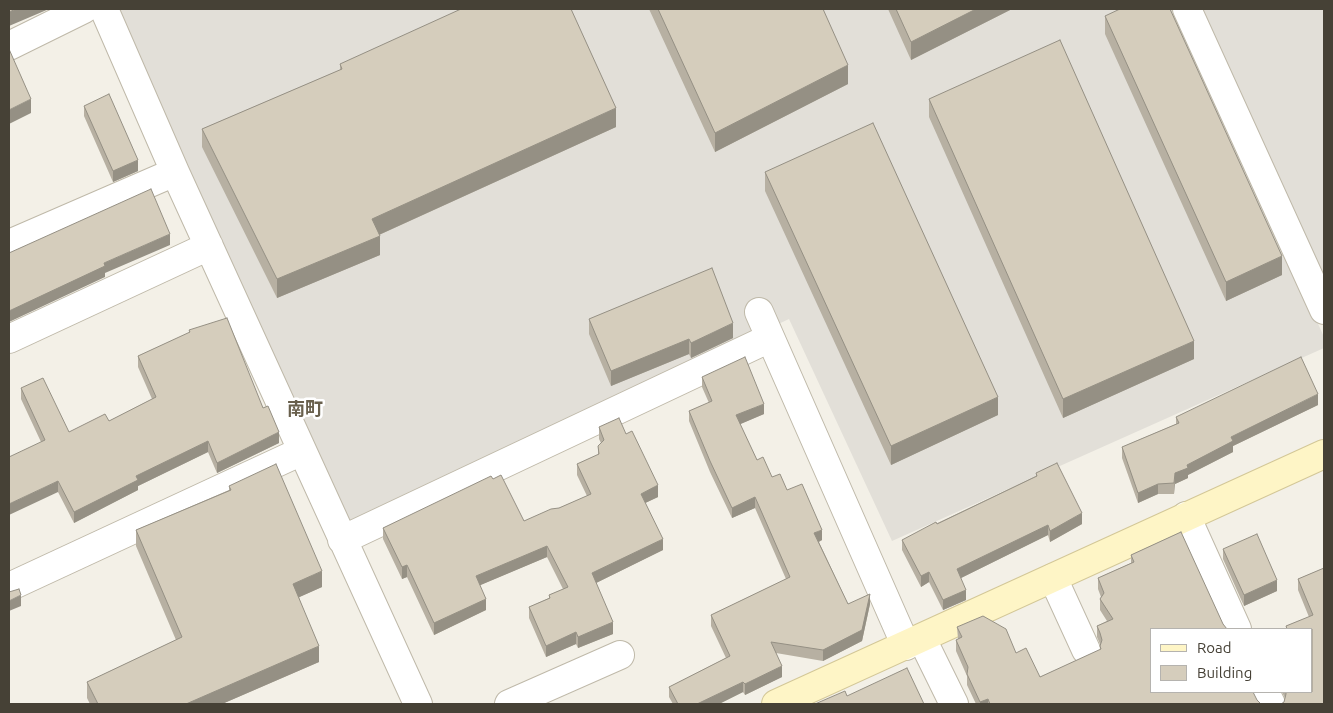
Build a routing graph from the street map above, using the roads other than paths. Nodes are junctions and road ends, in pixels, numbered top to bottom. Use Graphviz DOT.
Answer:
graph roads {
  1 [pos="84,9"];
  2 [pos="104,9"];
  3 [pos="1187,9"];
  4 [pos="9,46"];
  5 [pos="175,172"];
  6 [pos="9,244"];
  7 [pos="209,246"];
  8 [pos="1324,310"];
  9 [pos="759,312"];
  10 [pos="770,338"];
  11 [pos="9,339"];
  12 [pos="302,452"];
  13 [pos="1324,454"];
  14 [pos="1186,516"];
  15 [pos="342,540"];
  16 [pos="1053,578"];
  17 [pos="9,587"];
  18 [pos="1237,628"];
  19 [pos="914,642"];
  20 [pos="1086,650"];
  21 [pos="620,655"];
  22 [pos="418,704"];
  23 [pos="509,704"];
  24 [pos="776,704"];
  25 [pos="954,704"];
  1 -- 4 [label="street"];
  2 -- 5 [label="street"];
  3 -- 8 [label="street"];
  5 -- 6 [label="street"];
  5 -- 7 [label="street"];
  7 -- 11 [label="street"];
  7 -- 12 [label="street"];
  9 -- 10 [label="street"];
  10 -- 15 [label="street"];
  10 -- 19 [label="street"];
  12 -- 15 [label="street"];
  12 -- 17 [label="street"];
  13 -- 14 [label="street"];
  14 -- 16 [label="street"];
  14 -- 18 [label="street"];
  15 -- 22 [label="street"];
  16 -- 19 [label="street"];
  16 -- 20 [label="street"];
  19 -- 24 [label="street"];
  19 -- 25 [label="street"];
  21 -- 23 [label="street"];
}
